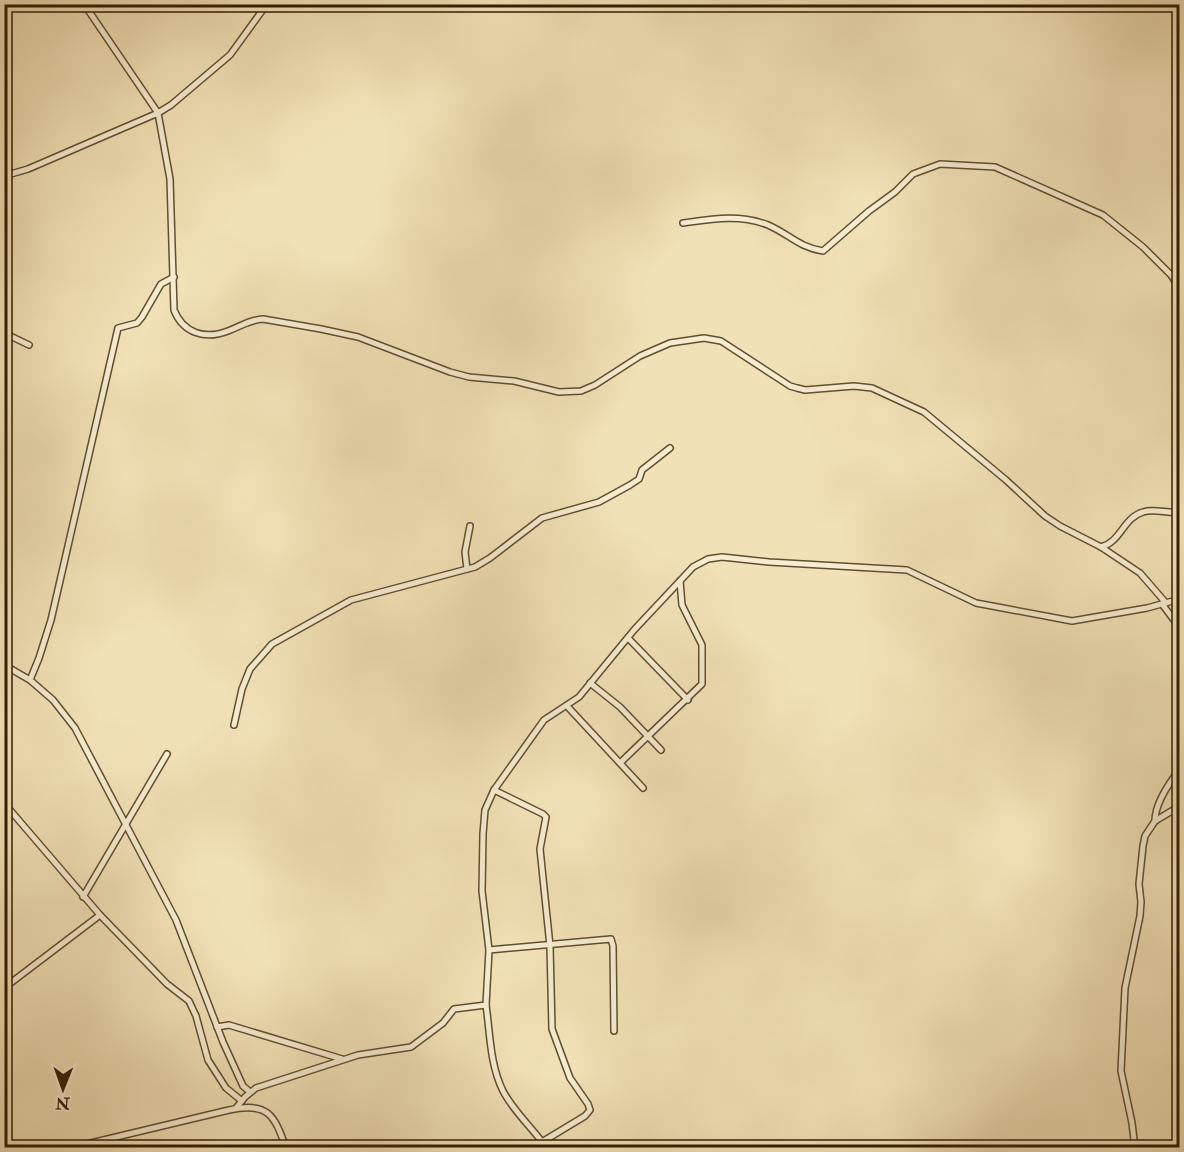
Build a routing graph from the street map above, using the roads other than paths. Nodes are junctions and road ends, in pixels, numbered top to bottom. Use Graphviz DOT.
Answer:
graph roads {
  1 [pos="84,4"];
  2 [pos="267,4"];
  3 [pos="158,113"];
  4 [pos="4,176"];
  5 [pos="683,223"];
  6 [pos="174,277"];
  7 [pos="1179,289"];
  8 [pos="4,333"];
  9 [pos="29,345"];
  10 [pos="670,448"];
  11 [pos="1179,512"];
  12 [pos="470,526"];
  13 [pos="1101,547"];
  14 [pos="467,569"];
  15 [pos="680,581"];
  16 [pos="1179,599"];
  17 [pos="1164,603"];
  18 [pos="1179,628"];
  19 [pos="628,638"];
  20 [pos="4,665"];
  21 [pos="30,680"];
  22 [pos="590,683"];
  23 [pos="688,699"];
  24 [pos="567,706"];
  25 [pos="234,725"];
  26 [pos="650,736"];
  27 [pos="661,750"];
  28 [pos="166,754"];
  29 [pos="620,763"];
  30 [pos="1179,770"];
  31 [pos="644,788"];
  32 [pos="494,790"];
  33 [pos="4,803"];
  34 [pos="1179,806"];
  35 [pos="1155,821"];
  36 [pos="126,826"];
  37 [pos="83,897"];
  38 [pos="100,915"];
  39 [pos="550,946"];
  40 [pos="489,950"];
  41 [pos="4,988"];
  42 [pos="486,1005"];
  43 [pos="217,1027"];
  44 [pos="614,1031"];
  45 [pos="344,1059"];
  46 [pos="250,1092"];
  47 [pos="242,1101"];
  48 [pos="236,1108"];
  49 [pos="284,1139"];
  50 [pos="540,1145"];
  51 [pos="70,1148"];
  52 [pos="281,1148"];
  53 [pos="286,1148"];
  54 [pos="1135,1148"];
  1 -- 3 [label="street"];
  2 -- 3 [label="street"];
  3 -- 4 [label="street"];
  3 -- 6 [label="street"];
  5 -- 7 [label="street"];
  6 -- 13 [label="street"];
  6 -- 21 [label="street"];
  8 -- 9 [label="street"];
  10 -- 14 [label="street"];
  11 -- 13 [label="street"];
  12 -- 14 [label="street"];
  13 -- 17 [label="street"];
  14 -- 25 [label="street"];
  15 -- 17 [label="street"];
  15 -- 19 [label="street"];
  15 -- 23 [label="street"];
  16 -- 17 [label="street"];
  17 -- 18 [label="street"];
  19 -- 22 [label="street"];
  19 -- 23 [label="street"];
  20 -- 21 [label="street"];
  21 -- 36 [label="street"];
  22 -- 24 [label="street"];
  22 -- 26 [label="street"];
  23 -- 26 [label="street"];
  24 -- 29 [label="street"];
  24 -- 32 [label="street"];
  26 -- 27 [label="street"];
  26 -- 29 [label="street"];
  28 -- 36 [label="street"];
  29 -- 31 [label="street"];
  30 -- 35 [label="street"];
  32 -- 39 [label="street"];
  32 -- 40 [label="street"];
  33 -- 37 [label="street"];
  34 -- 35 [label="street"];
  35 -- 54 [label="street"];
  36 -- 37 [label="street"];
  36 -- 43 [label="street"];
  37 -- 38 [label="street"];
  38 -- 41 [label="street"];
  38 -- 47 [label="street"];
  39 -- 40 [label="street"];
  39 -- 44 [label="street"];
  39 -- 50 [label="street"];
  40 -- 42 [label="street"];
  42 -- 45 [label="street"];
  42 -- 50 [label="street"];
  43 -- 45 [label="street"];
  43 -- 46 [label="street"];
  45 -- 46 [label="street"];
  46 -- 47 [label="street"];
  47 -- 48 [label="street"];
  48 -- 49 [label="street"];
  48 -- 51 [label="street"];
  49 -- 52 [label="street"];
  49 -- 53 [label="street"];
}
